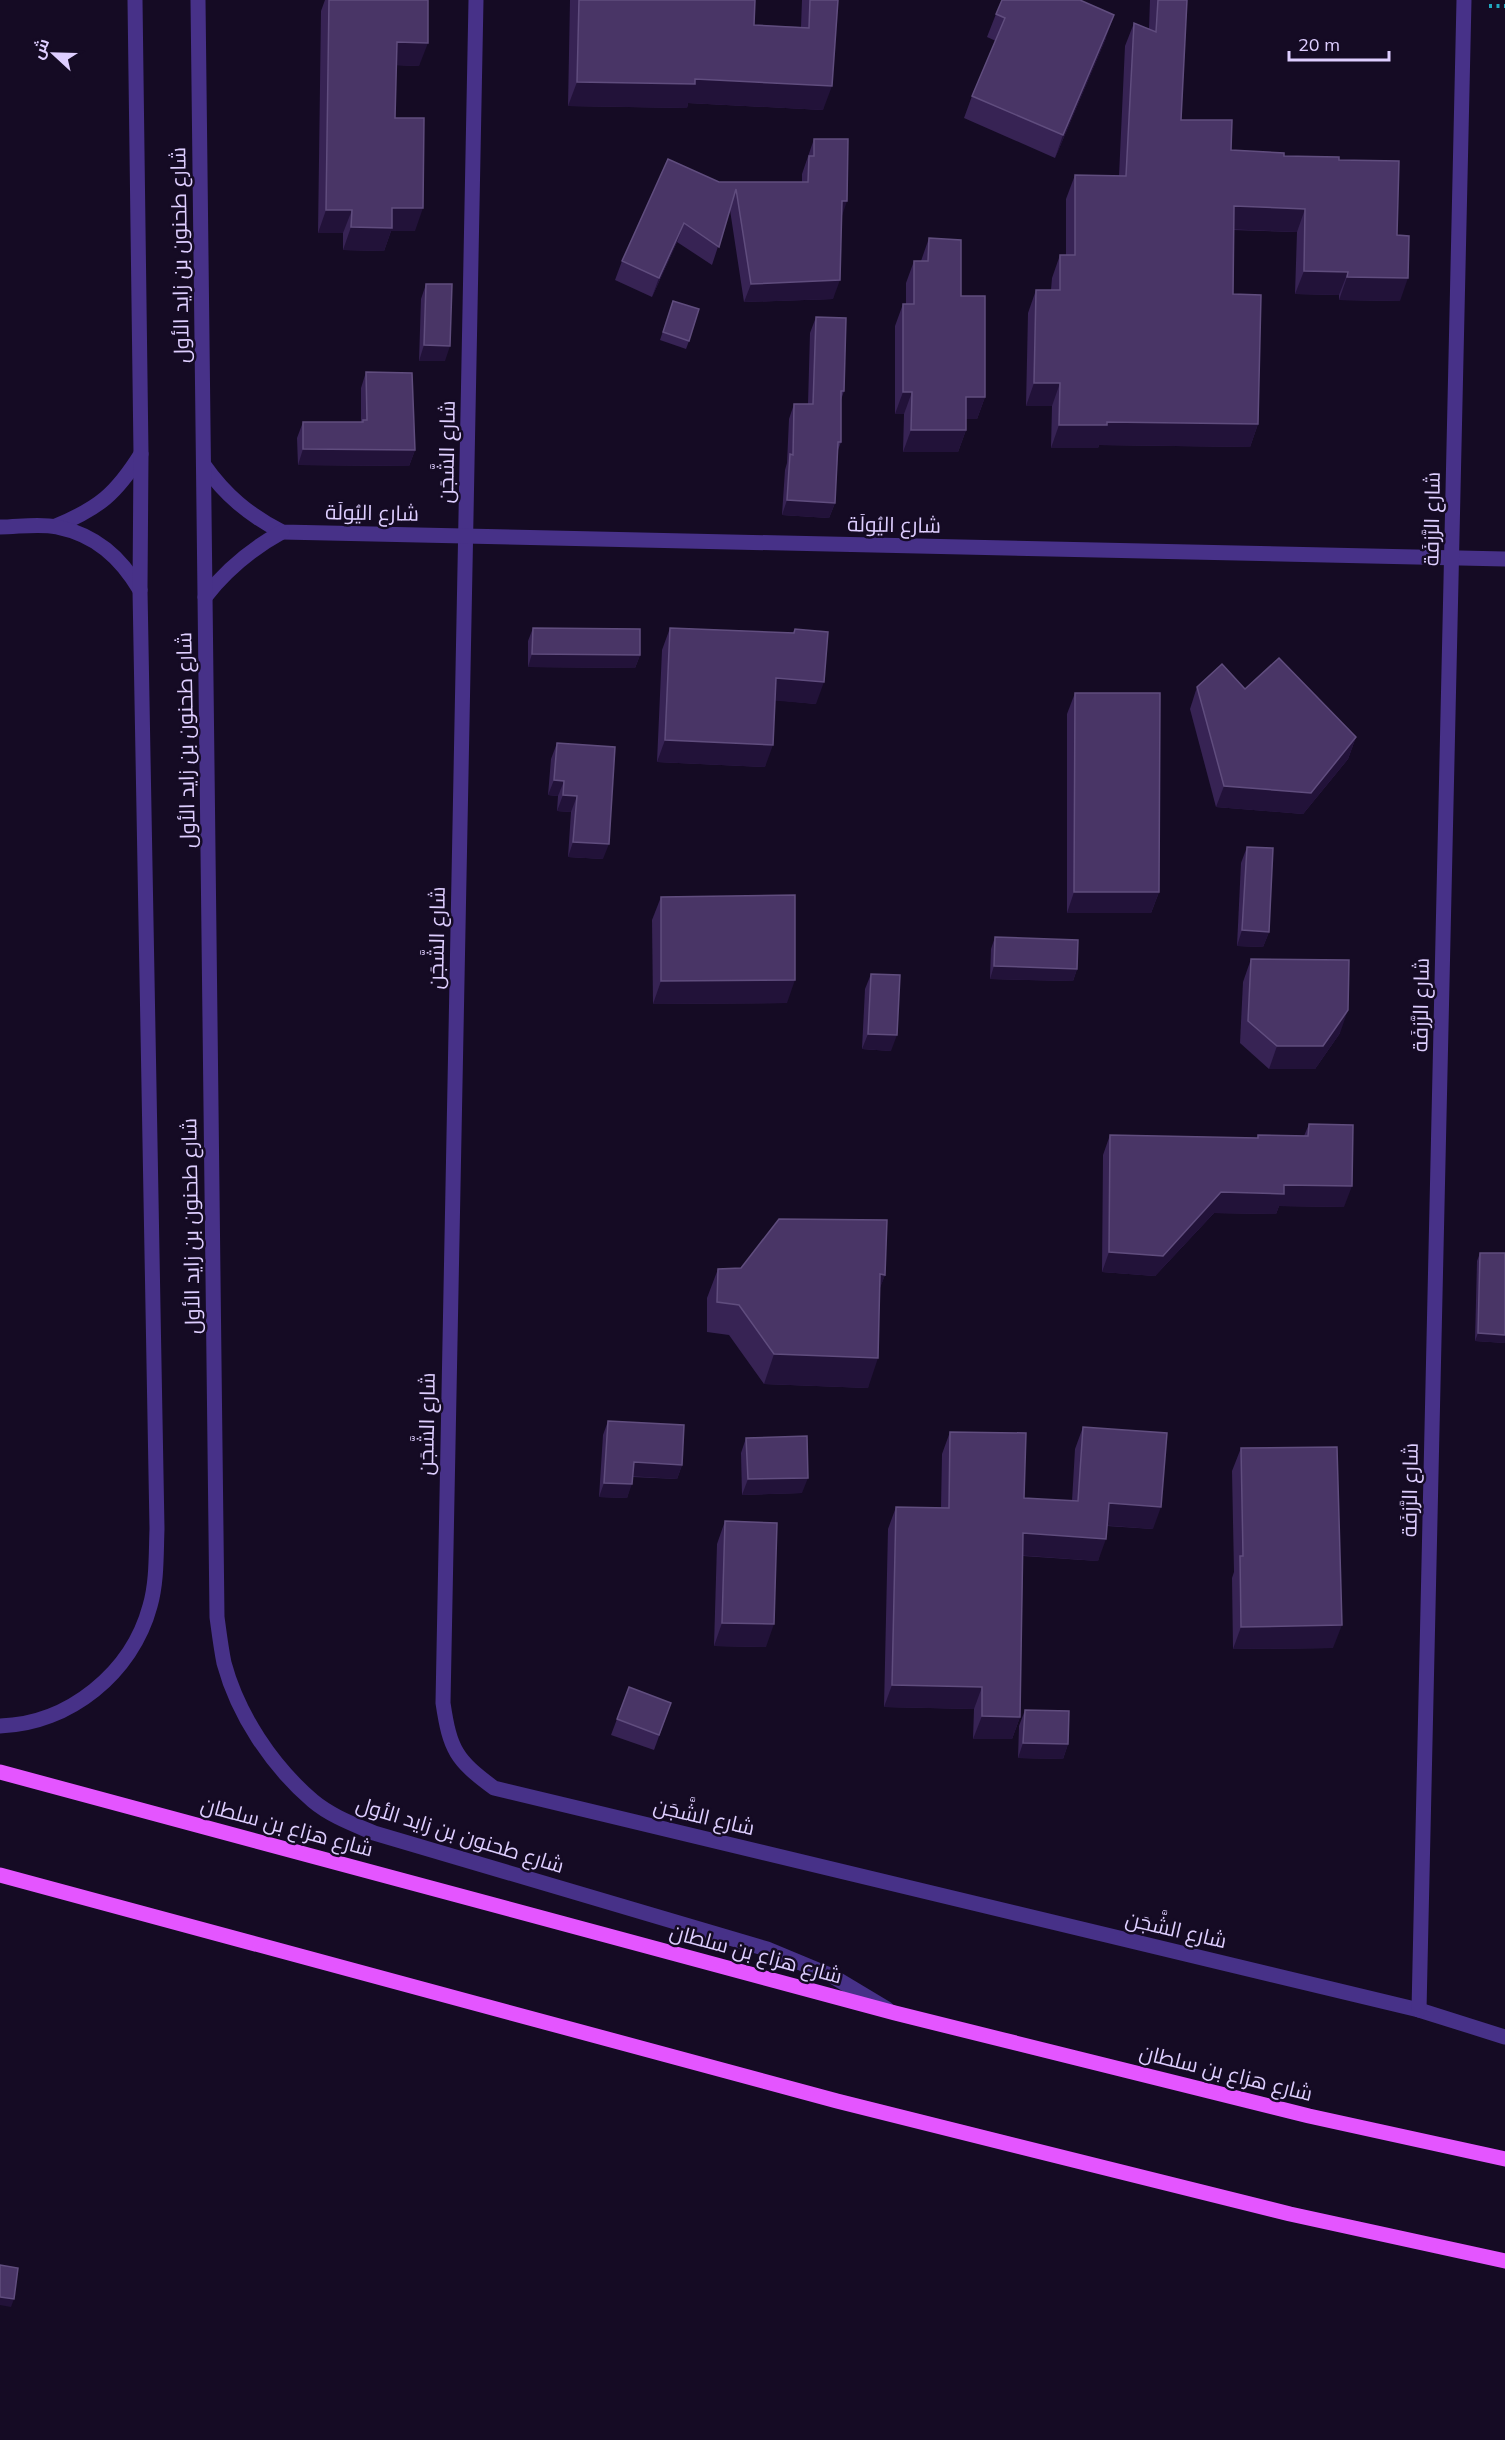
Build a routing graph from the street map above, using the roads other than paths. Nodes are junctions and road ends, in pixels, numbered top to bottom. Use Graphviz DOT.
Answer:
graph roads {
  1 [pos="135,0"];
  2 [pos="198,0"];
  3 [pos="476,0"];
  4 [pos="1464,0"];
  5 [pos="141,454"];
  6 [pos="204,465"];
  7 [pos="56,526"];
  8 [pos="0,527"];
  9 [pos="282,532"];
  10 [pos="466,536"];
  11 [pos="1452,559"];
  12 [pos="1505,559"];
  13 [pos="140,590"];
  14 [pos="205,597"];
  15 [pos="0,1726"];
  16 [pos="0,1772"];
  17 [pos="0,1875"];
  18 [pos="1419,2010"];
  19 [pos="895,2013"];
  20 [pos="1505,2037"];
  21 [pos="1505,2159"];
  22 [pos="1505,2261"];
  1 -- 5 [label="street, شارع طحنون بن زايد الأول"];
  2 -- 6 [label="street, شارع طحنون بن زايد الأول"];
  3 -- 10 [label="street, شارع الشَّجَن"];
  4 -- 11 [label="street, شارع الرَّزفَة"];
  5 -- 7 [label="street"];
  5 -- 13 [label="street, شارع طحنون بن زايد الأول"];
  6 -- 9 [label="street, شارع اليُولَة"];
  6 -- 14 [label="street, شارع طحنون بن زايد الأول"];
  7 -- 8 [label="street"];
  7 -- 13 [label="street"];
  9 -- 10 [label="street, شارع اليُولَة"];
  9 -- 14 [label="street"];
  10 -- 11 [label="street, شارع اليُولَة"];
  10 -- 18 [label="street, شارع الشَّجَن"];
  11 -- 12 [label="street, شارع اليُولَة"];
  11 -- 18 [label="street, شارع الرَّزفَة"];
  13 -- 15 [label="street, شارع طحنون بن زايد الأول"];
  14 -- 19 [label="street, شارع طحنون بن زايد الأول"];
  16 -- 19 [label="main road, شارع هزاع بن سلطان"];
  17 -- 22 [label="main road"];
  18 -- 20 [label="street, شارع الشَّجَن"];
  19 -- 21 [label="main road, شارع هزاع بن سلطان"];
}
